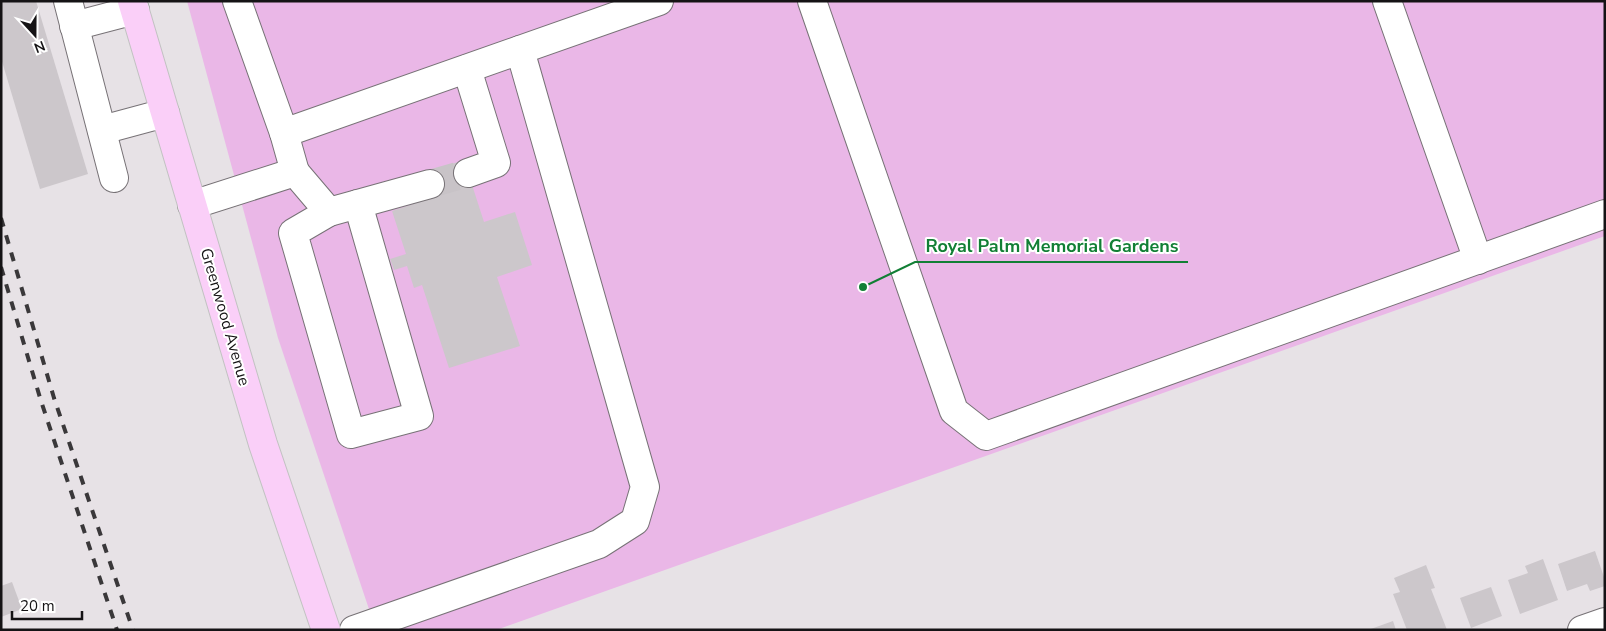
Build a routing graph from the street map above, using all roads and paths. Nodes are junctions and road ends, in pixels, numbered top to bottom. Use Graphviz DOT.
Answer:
graph roads {
  1 [pos="237,1"];
  2 [pos="658,1"];
  3 [pos="812,1"];
  4 [pos="1387,1"];
  5 [pos="134,5"];
  6 [pos="71,14"];
  7 [pos="520,50"];
  8 [pos="467,69"];
  9 [pos="165,113"];
  10 [pos="102,130"];
  11 [pos="284,133"];
  12 [pos="294,172"];
  13 [pos="468,173"];
  14 [pos="114,178"];
  15 [pos="430,184"];
  16 [pos="192,204"];
  17 [pos="358,204"];
  18 [pos="329,212"];
  19 [pos="1605,214"];
  20 [pos="1478,260"];
  21 [pos="1605,622"];
  22 [pos="326,630"];
  23 [pos="354,630"];
  24 [pos="1582,630"];
  1 -- 11 [label="street"];
  2 -- 7 [label="street"];
  3 -- 20 [label="street"];
  4 -- 20 [label="street"];
  5 -- 6 [label="street"];
  5 -- 9 [label="main road, Greenwood Avenue"];
  6 -- 10 [label="street"];
  7 -- 8 [label="street"];
  7 -- 23 [label="street"];
  8 -- 11 [label="street"];
  8 -- 13 [label="street"];
  9 -- 10 [label="street"];
  9 -- 16 [label="main road, Greenwood Avenue"];
  10 -- 14 [label="street"];
  11 -- 12 [label="street"];
  12 -- 16 [label="street"];
  12 -- 18 [label="street"];
  15 -- 17 [label="street"];
  16 -- 22 [label="main road, Greenwood Avenue"];
  17 -- 18 [label="street"];
  17 -- 18 [label="street"];
  19 -- 20 [label="street"];
  21 -- 24 [label="street"];
}
